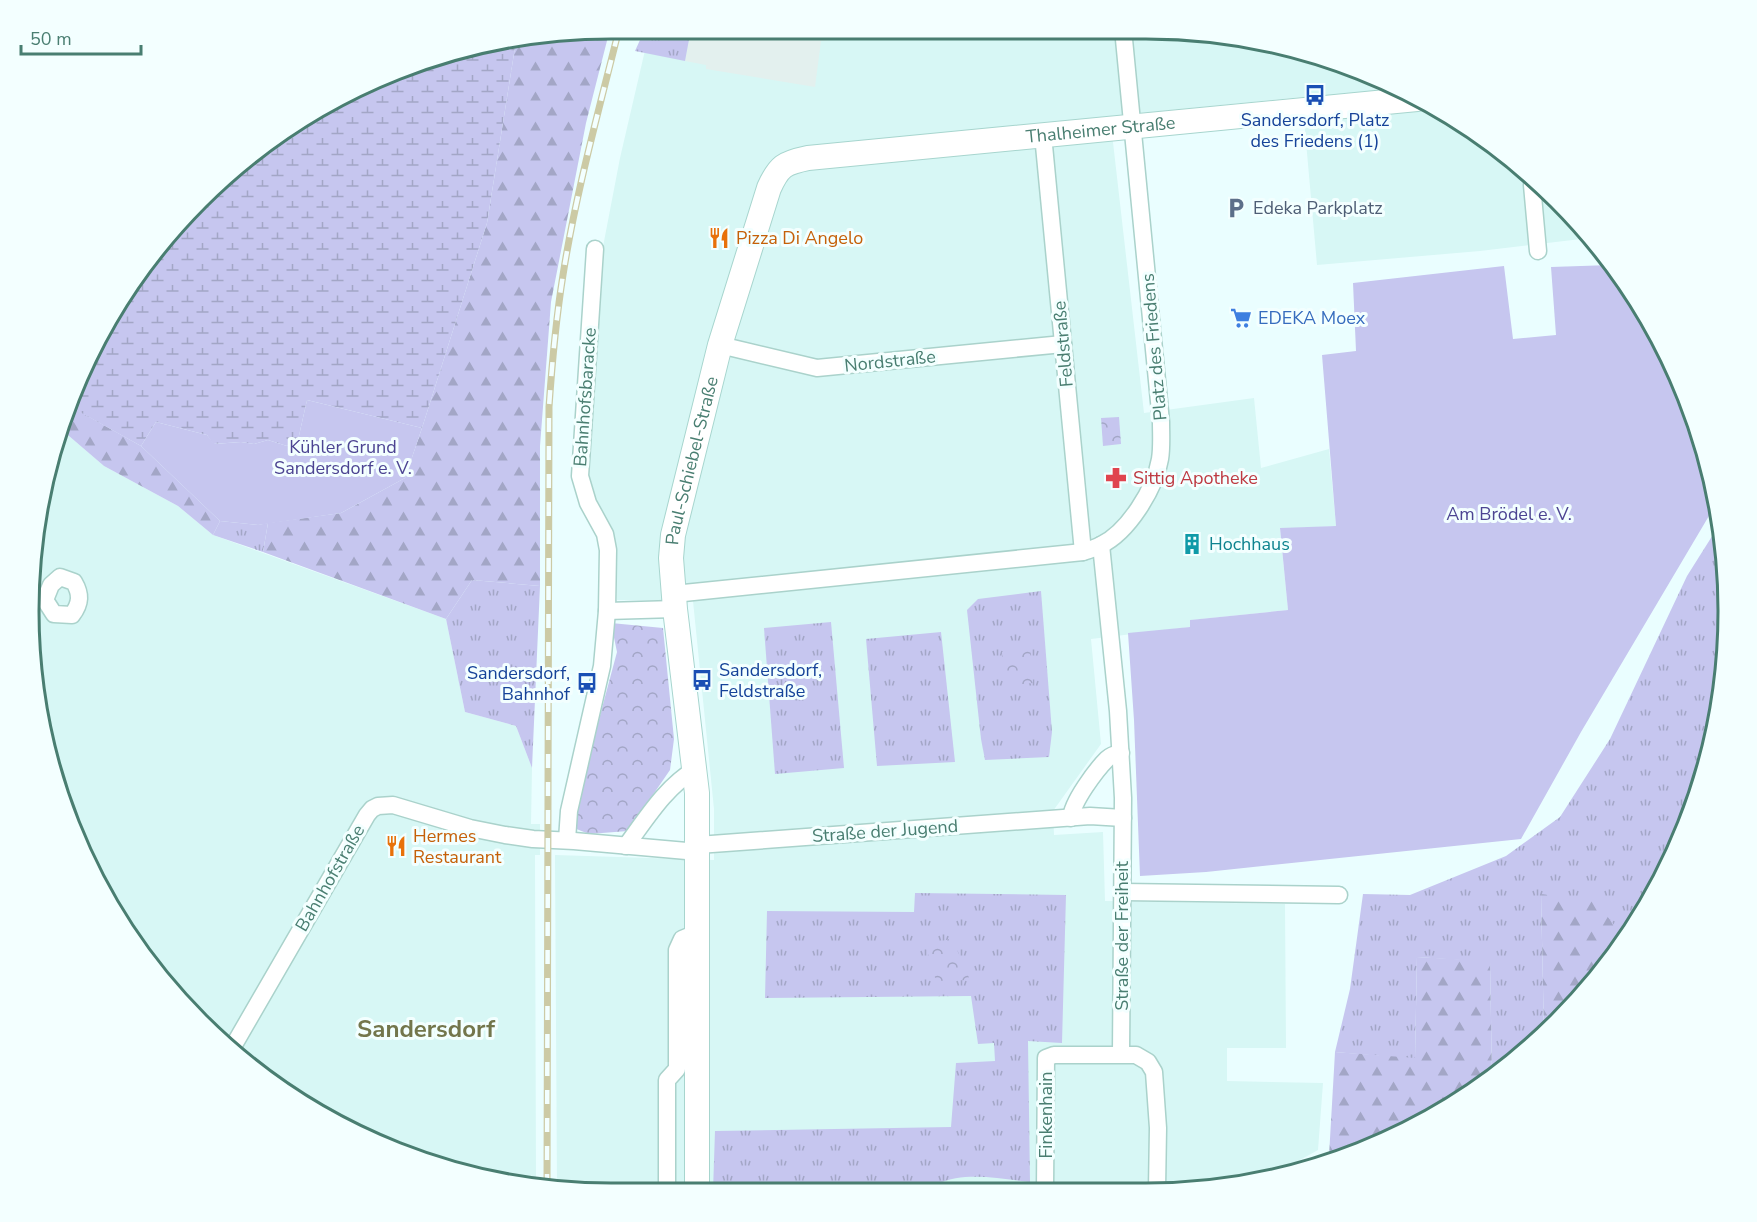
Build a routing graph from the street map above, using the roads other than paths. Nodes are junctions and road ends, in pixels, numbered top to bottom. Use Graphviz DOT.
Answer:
graph roads {
  1 [pos="1124,39"];
  2 [pos="1403,100"];
  3 [pos="1132,127"];
  4 [pos="1044,135"];
  5 [pos="783,165"];
  6 [pos="1532,190"];
  7 [pos="595,249"];
  8 [pos="1538,251"];
  9 [pos="1063,344"];
  10 [pos="720,345"];
  11 [pos="1101,545"];
  12 [pos="1083,552"];
  13 [pos="674,601"];
  14 [pos="607,611"];
  15 [pos="1121,753"];
  16 [pos="696,769"];
  17 [pos="1071,818"];
  18 [pos="1123,818"];
  19 [pos="567,840"];
  20 [pos="626,846"];
  21 [pos="698,849"];
  22 [pos="1122,892"];
  23 [pos="1339,895"];
  24 [pos="236,1042"];
  25 [pos="1121,1054"];
  26 [pos="688,1073"];
  27 [pos="667,1183"];
  28 [pos="696,1183"];
  29 [pos="1046,1183"];
  30 [pos="1157,1183"];
  1 -- 3 [label="street, Platz des Friedens"];
  2 -- 3 [label="street, Thalheimer Straße"];
  3 -- 4 [label="street, Thalheimer Straße"];
  3 -- 11 [label="street, Platz des Friedens"];
  4 -- 5 [label="street, Thalheimer Straße"];
  4 -- 9 [label="street, Feldstraße"];
  5 -- 10 [label="street, Paul-Schiebel-Straße"];
  6 -- 8 [label="street"];
  7 -- 14 [label="street, Bahnhofsbaracke"];
  9 -- 10 [label="street, Nordstraße"];
  9 -- 12 [label="street, Feldstraße"];
  10 -- 13 [label="street, Paul-Schiebel-Straße"];
  11 -- 12 [label="street"];
  11 -- 15 [label="street"];
  12 -- 13 [label="street"];
  13 -- 14 [label="street"];
  13 -- 16 [label="street, Paul-Schiebel-Straße"];
  14 -- 19 [label="street, Bahnhofsbaracke"];
  15 -- 17 [label="street"];
  15 -- 18 [label="street"];
  16 -- 20 [label="street"];
  16 -- 21 [label="street, Paul-Schiebel-Straße"];
  17 -- 18 [label="street, Straße der Jugend"];
  17 -- 21 [label="street, Straße der Jugend"];
  18 -- 22 [label="street, Straße der Freiheit"];
  19 -- 20 [label="street, Bahnhofstraße"];
  19 -- 24 [label="street, Bahnhofstraße"];
  20 -- 21 [label="street, Bahnhofstraße"];
  21 -- 26 [label="street, Paul-Schiebel-Straße"];
  22 -- 23 [label="street"];
  22 -- 25 [label="street, Straße der Freiheit"];
  25 -- 29 [label="street, Finkenhain"];
  25 -- 30 [label="street, Finkenhain"];
  26 -- 27 [label="street"];
  26 -- 28 [label="street, Paul-Schiebel-Straße"];
}
